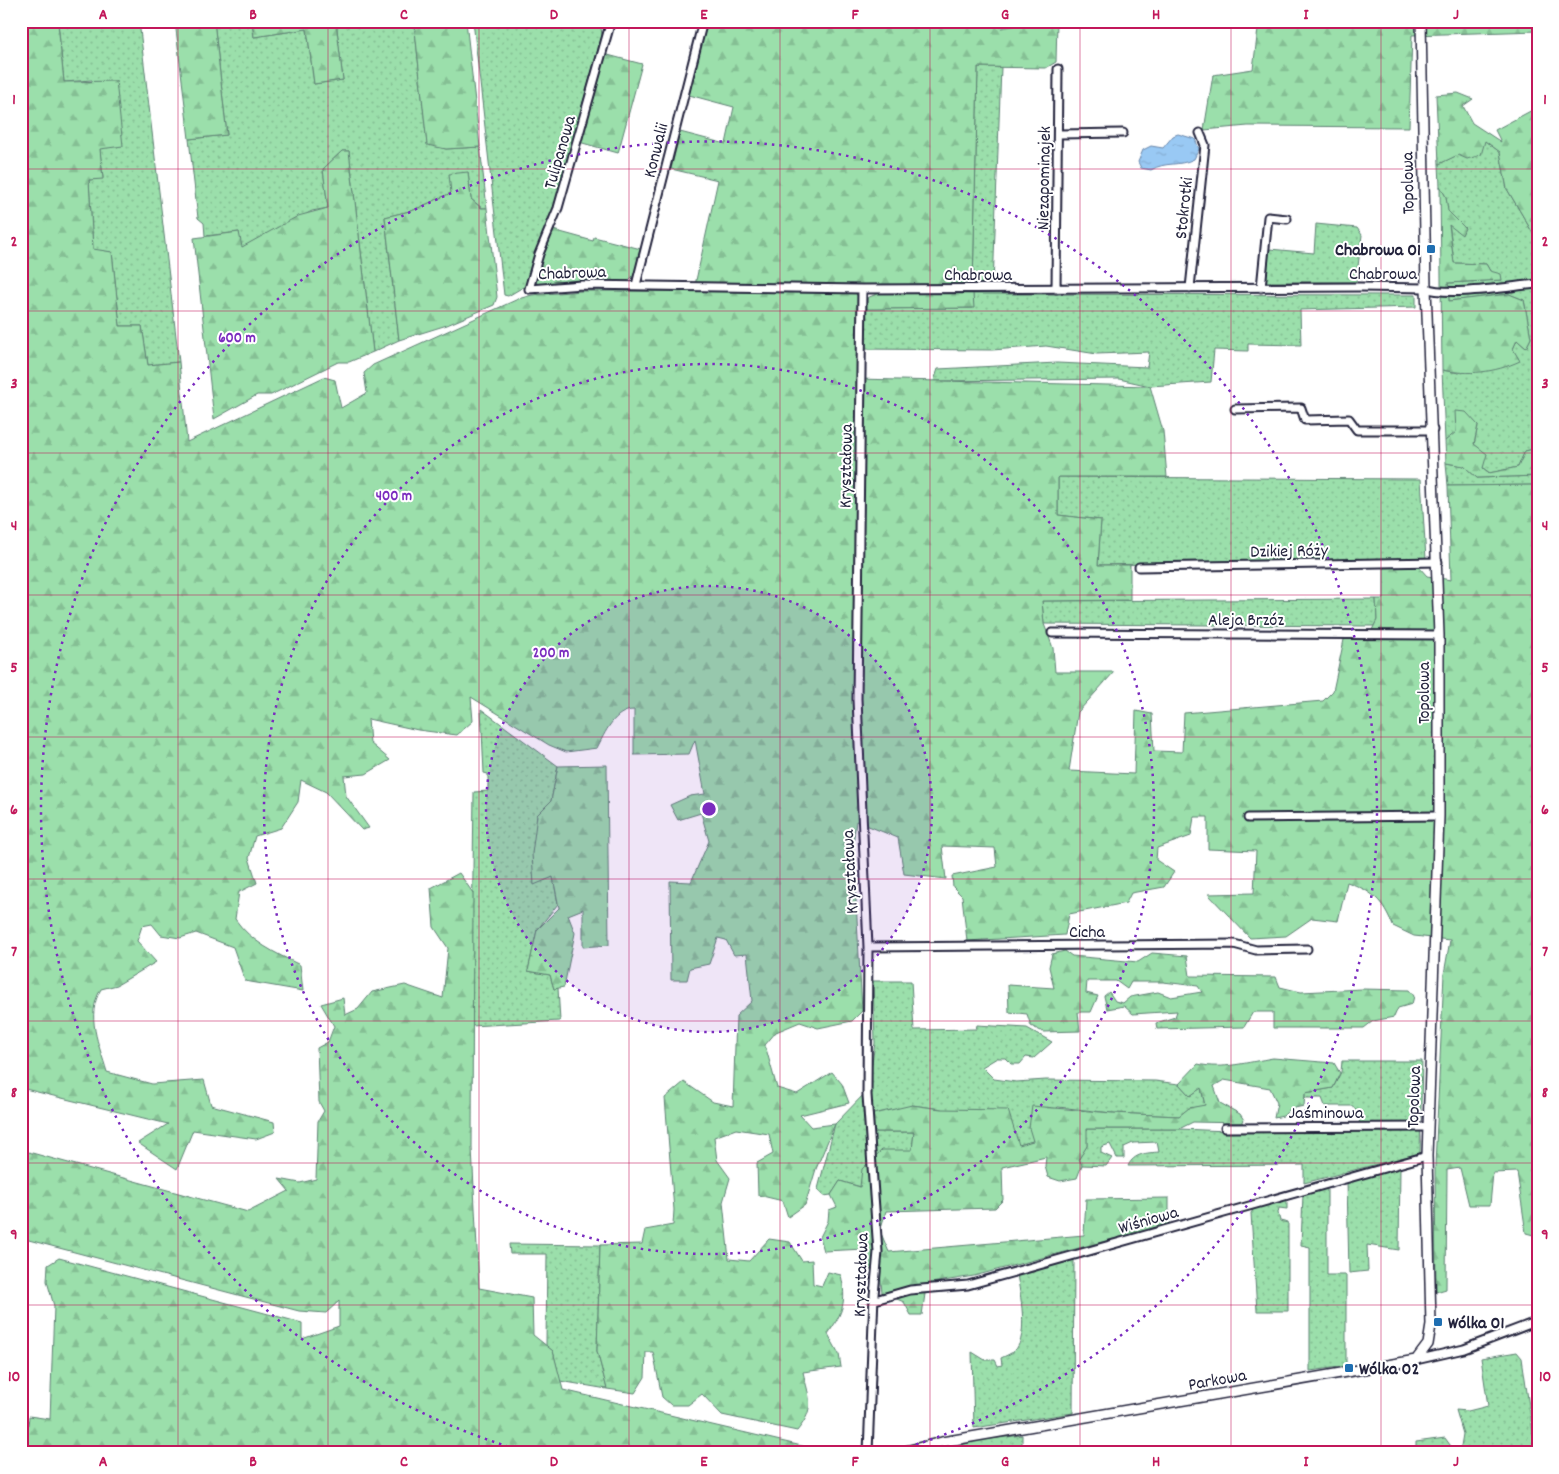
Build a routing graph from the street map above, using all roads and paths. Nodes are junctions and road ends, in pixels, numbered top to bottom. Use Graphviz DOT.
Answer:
graph roads {
  1 [pos="611,21"];
  2 [pos="703,21"];
  3 [pos="1421,21"];
  4 [pos="1058,69"];
  5 [pos="1123,133"];
  6 [pos="1200,133"];
  7 [pos="1059,134"];
  8 [pos="1288,219"];
  9 [pos="1538,284"];
  10 [pos="636,286"];
  11 [pos="1190,288"];
  12 [pos="1261,288"];
  13 [pos="1426,288"];
  14 [pos="529,289"];
  15 [pos="1056,289"];
  16 [pos="862,290"];
  17 [pos="1235,409"];
  18 [pos="1433,430"];
  19 [pos="1438,562"];
  20 [pos="1139,567"];
  21 [pos="1052,633"];
  22 [pos="1439,635"];
  23 [pos="1439,816"];
  24 [pos="1248,818"];
  25 [pos="868,948"];
  26 [pos="1306,949"];
  27 [pos="1428,1127"];
  28 [pos="1225,1128"];
  29 [pos="1427,1156"];
  30 [pos="874,1300"];
  31 [pos="1538,1321"];
  32 [pos="1416,1360"];
  33 [pos="868,1453"];
  34 [pos="897,1453"];
  1 -- 14 [label="street, Tulipanowa"];
  2 -- 10 [label="street, Konwalii"];
  3 -- 13 [label="street, Topolowa"];
  4 -- 7 [label="street, Niezapominajek"];
  5 -- 7 [label="street"];
  6 -- 11 [label="street, Stokrotki"];
  7 -- 15 [label="street, Niezapominajek"];
  8 -- 12 [label="street"];
  9 -- 13 [label="street, Chabrowa"];
  10 -- 14 [label="street, Chabrowa"];
  10 -- 16 [label="street, Chabrowa"];
  11 -- 12 [label="street, Chabrowa"];
  11 -- 15 [label="street, Chabrowa"];
  12 -- 13 [label="street, Chabrowa"];
  13 -- 18 [label="street, Topolowa"];
  15 -- 16 [label="street, Chabrowa"];
  16 -- 25 [label="street, Kryształowa"];
  17 -- 18 [label="street"];
  18 -- 19 [label="street, Topolowa"];
  19 -- 20 [label="street, Dzikiej Róży"];
  19 -- 22 [label="street, Topolowa"];
  21 -- 22 [label="street, Aleja Brzóz"];
  22 -- 23 [label="street, Topolowa"];
  23 -- 24 [label="street"];
  23 -- 27 [label="street, Topolowa"];
  25 -- 26 [label="street, Cicha"];
  25 -- 30 [label="street, Kryształowa"];
  27 -- 28 [label="street, Jaśminowa"];
  27 -- 29 [label="street, Topolowa"];
  29 -- 30 [label="street, Wiśniowa"];
  29 -- 32 [label="street, Topolowa"];
  30 -- 33 [label="street, Kryształowa"];
  31 -- 32 [label="street, Parkowa"];
  32 -- 34 [label="street, Parkowa"];
}
